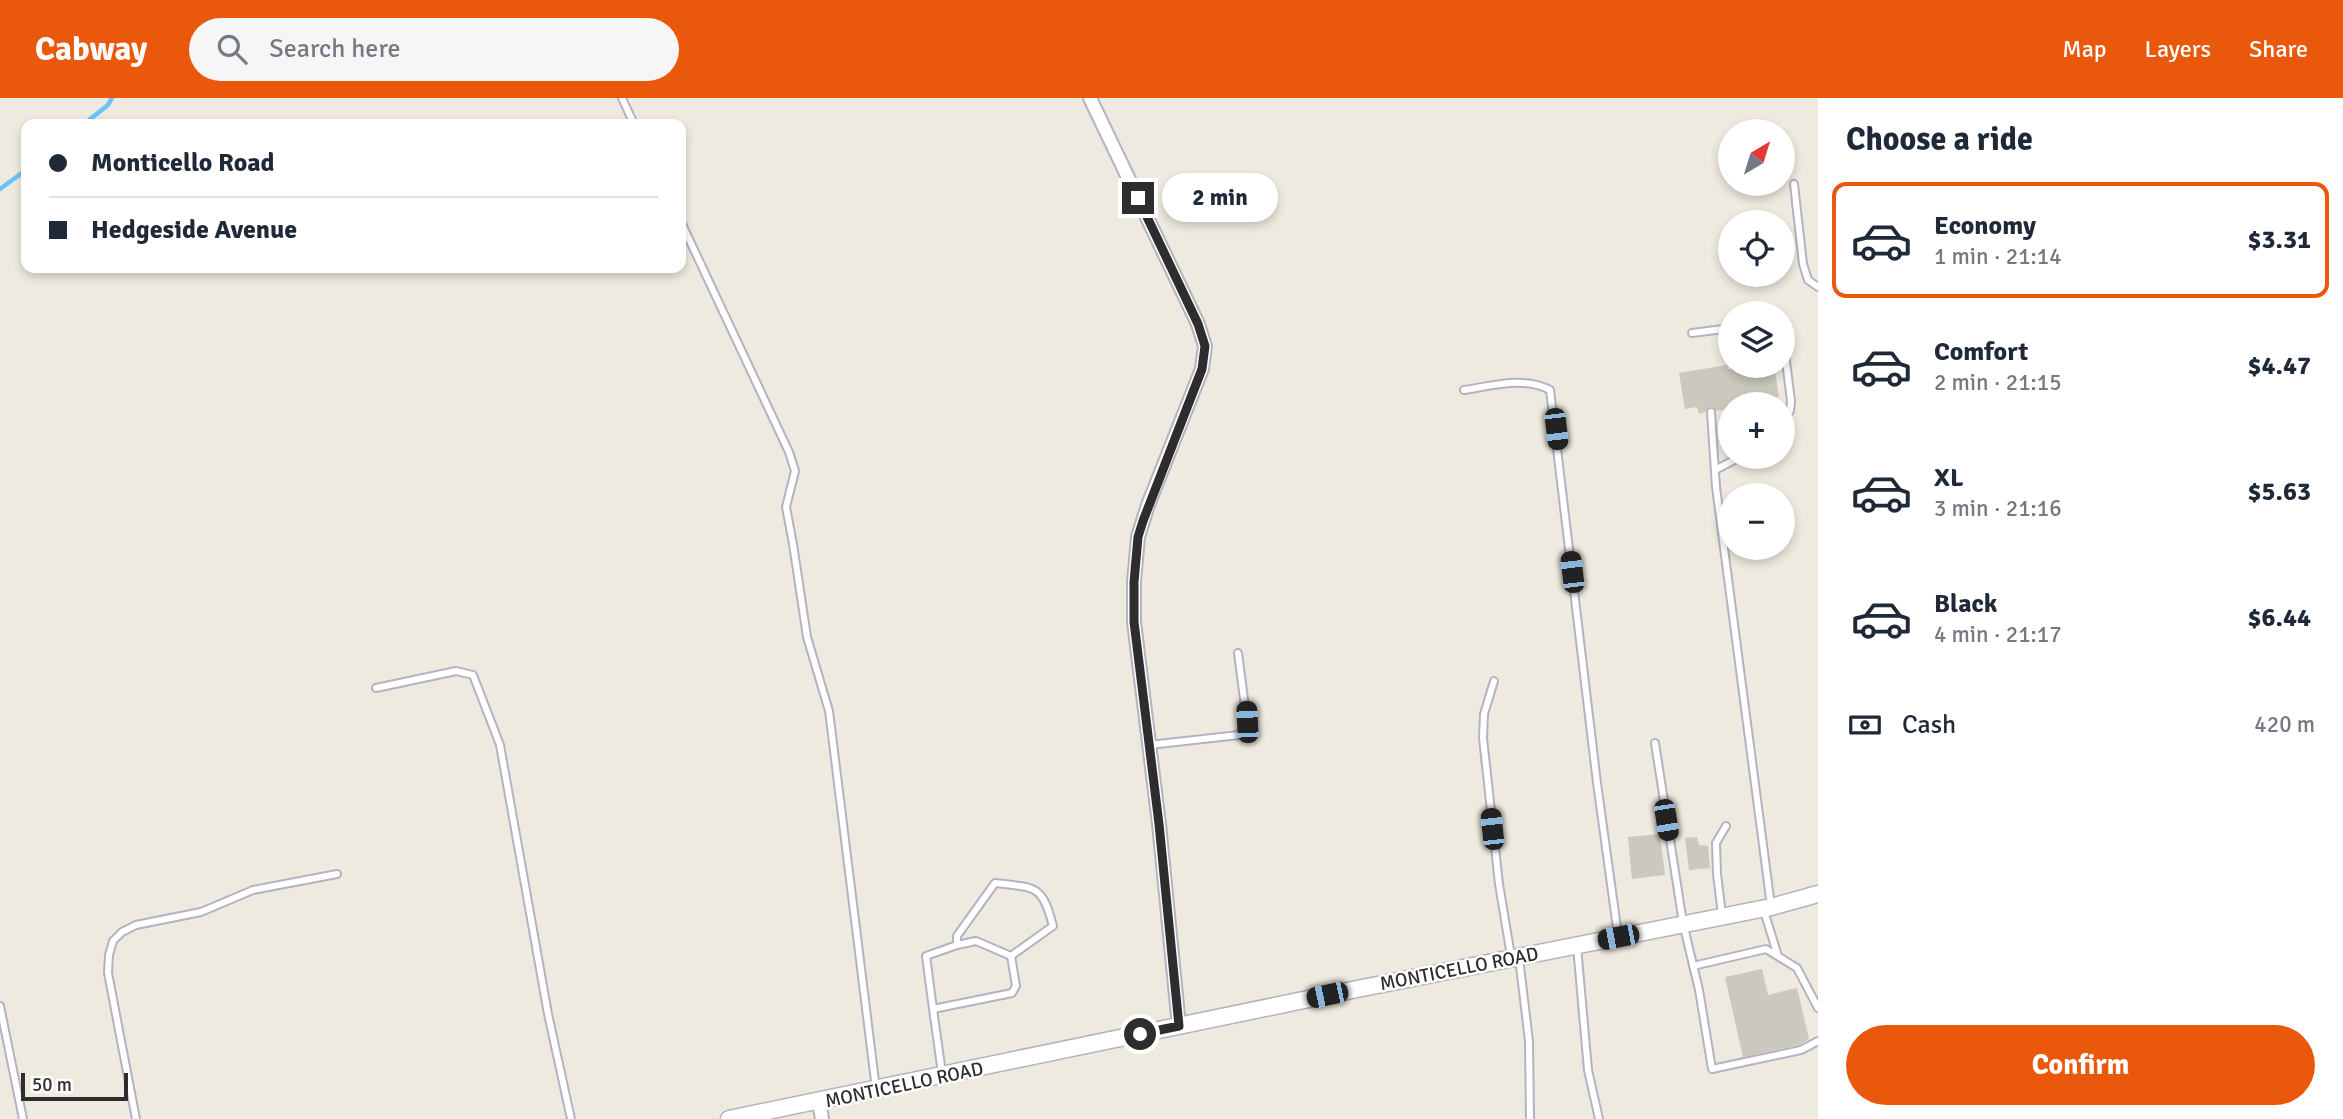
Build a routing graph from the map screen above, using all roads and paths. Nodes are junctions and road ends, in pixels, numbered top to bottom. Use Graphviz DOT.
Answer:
graph roads {
  1 [pos="622,98"];
  2 [pos="1090,98"];
  3 [pos="632,119"];
  4 [pos="1795,196"];
  5 [pos="686,233"];
  6 [pos="1818,287"];
  7 [pos="1718,330"];
  8 [pos="1692,333"];
  9 [pos="1464,390"];
  10 [pos="1711,412"];
  11 [pos="1718,468"];
  12 [pos="1714,470"];
  13 [pos="1238,653"];
  14 [pos="1493,681"];
  15 [pos="376,688"];
  16 [pos="1654,743"];
  17 [pos="1149,745"];
  18 [pos="1726,826"];
  19 [pos="337,874"];
  20 [pos="1818,894"];
  21 [pos="1767,908"];
  22 [pos="1722,915"];
  23 [pos="1683,923"];
  24 [pos="1618,937"];
  25 [pos="957,945"];
  26 [pos="1577,945"];
  27 [pos="1011,956"];
  28 [pos="1778,956"];
  29 [pos="1515,957"];
  30 [pos="1693,966"];
  31 [pos="0,1006"];
  32 [pos="1818,1008"];
  33 [pos="933,1009"];
  34 [pos="1179,1026"];
  35 [pos="1818,1041"];
  36 [pos="942,1075"];
  37 [pos="876,1089"];
  38 [pos="820,1101"];
  39 [pos="23,1119"];
  40 [pos="136,1119"];
  41 [pos="571,1119"];
  42 [pos="729,1119"];
  43 [pos="822,1119"];
  44 [pos="1530,1119"];
  45 [pos="1599,1119"];
  1 -- 3 [label="lane"];
  2 -- 17 [label="street"];
  4 -- 6 [label="lane"];
  5 -- 37 [label="lane"];
  7 -- 8 [label="lane"];
  9 -- 24 [label="lane"];
  10 -- 12 [label="lane"];
  11 -- 12 [label="lane"];
  12 -- 21 [label="lane"];
  13 -- 17 [label="lane"];
  14 -- 29 [label="lane"];
  15 -- 41 [label="lane"];
  16 -- 23 [label="lane"];
  17 -- 34 [label="street"];
  18 -- 22 [label="lane"];
  19 -- 40 [label="lane"];
  20 -- 21 [label="main road, MONTICELLO ROAD"];
  21 -- 22 [label="main road, MONTICELLO ROAD"];
  21 -- 28 [label="lane"];
  22 -- 23 [label="main road, MONTICELLO ROAD"];
  23 -- 24 [label="main road, MONTICELLO ROAD"];
  23 -- 30 [label="lane"];
  24 -- 26 [label="main road, MONTICELLO ROAD"];
  25 -- 27 [label="lane"];
  25 -- 27 [label="lane"];
  25 -- 33 [label="lane"];
  26 -- 29 [label="main road, MONTICELLO ROAD"];
  26 -- 45 [label="lane"];
  27 -- 33 [label="lane"];
  28 -- 30 [label="lane"];
  28 -- 32 [label="lane"];
  29 -- 34 [label="main road, MONTICELLO ROAD"];
  29 -- 44 [label="lane"];
  30 -- 35 [label="lane"];
  31 -- 39 [label="lane"];
  33 -- 36 [label="lane"];
  34 -- 36 [label="main road, MONTICELLO ROAD"];
  36 -- 37 [label="main road, MONTICELLO ROAD"];
  37 -- 38 [label="main road, MONTICELLO ROAD"];
  38 -- 42 [label="main road, MONTICELLO ROAD"];
  38 -- 43 [label="street"];
}
